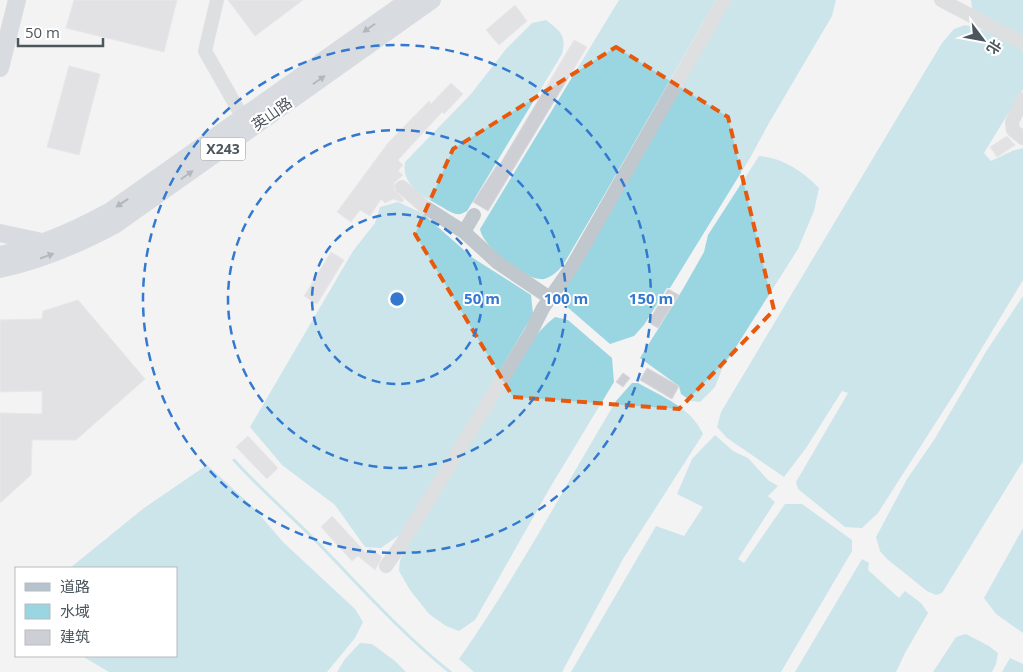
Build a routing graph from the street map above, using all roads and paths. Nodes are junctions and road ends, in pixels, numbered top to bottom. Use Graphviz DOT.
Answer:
graph roads {
  1 [pos="17,0"];
  2 [pos="217,0"];
  3 [pos="409,0"];
  4 [pos="432,0"];
  5 [pos="724,0"];
  6 [pos="941,0"];
  7 [pos="1023,43"];
  8 [pos="0,68"];
  9 [pos="1023,99"];
  10 [pos="243,118"];
  11 [pos="1023,138"];
  12 [pos="402,187"];
  13 [pos="474,215"];
  14 [pos="464,232"];
  15 [pos="0,233"];
  16 [pos="45,242"];
  17 [pos="0,255"];
  18 [pos="0,269"];
  19 [pos="550,298"];
  20 [pos="386,566"];
  1 -- 8 [label="main road"];
  2 -- 10 [label="lane"];
  3 -- 10 [label="main road, 英山路 / X243, one-way"];
  18 -- 4 [label="main road, 英山路 / X243, one-way"];
  5 -- 19 [label="lane"];
  6 -- 7 [label="lane"];
  9 -- 11 [label="lane"];
  10 -- 16 [label="main road, 英山路 / X243, one-way"];
  12 -- 14 [label="lane"];
  13 -- 14 [label="lane"];
  14 -- 19 [label="lane"];
  15 -- 16 [label="main road"];
  16 -- 17 [label="main road, 英山路 / X243"];
  19 -- 20 [label="lane"];
}
